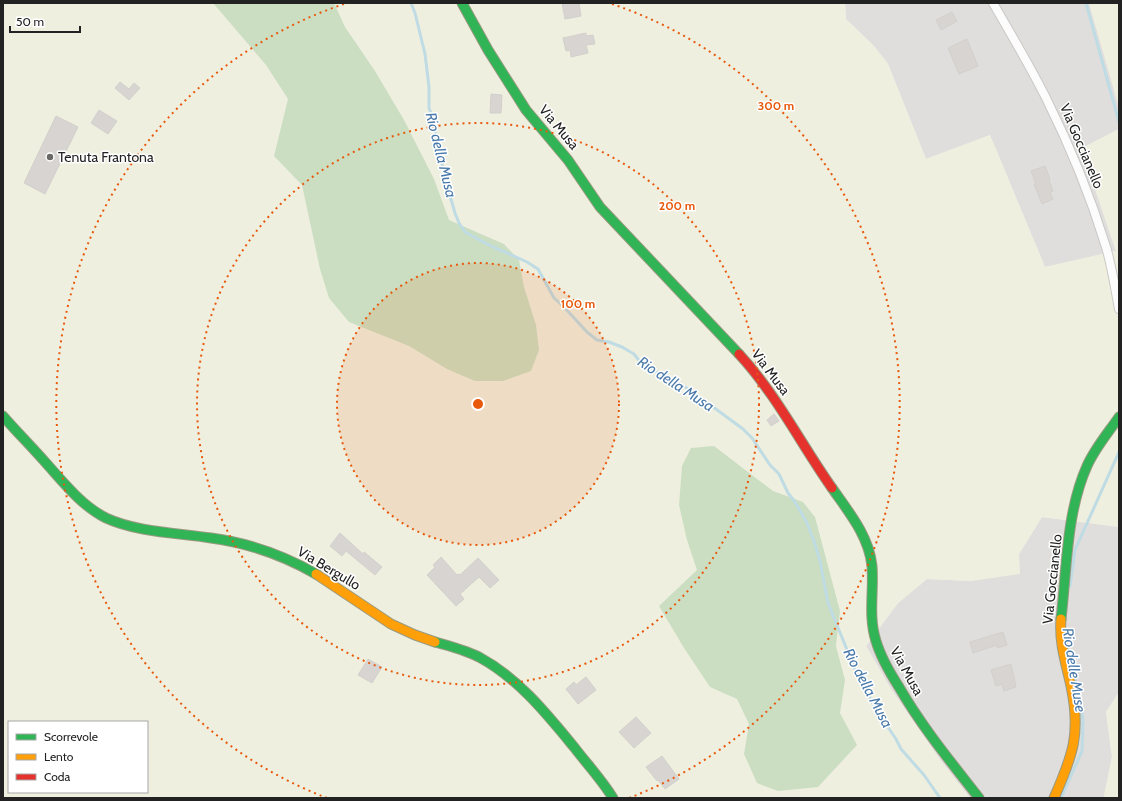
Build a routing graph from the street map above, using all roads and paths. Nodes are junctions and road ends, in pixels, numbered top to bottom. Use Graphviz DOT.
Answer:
graph roads {
  1 [pos="462,3"];
  2 [pos="993,3"];
  3 [pos="1119,309"];
  4 [pos="3,416"];
  5 [pos="1119,417"];
  6 [pos="614,798"];
  7 [pos="979,798"];
  8 [pos="1054,798"];
  1 -- 7 [label="street, Via Musa"];
  2 -- 3 [label="street, Via Goccianello"];
  4 -- 6 [label="street, Via Bergullo"];
  5 -- 8 [label="street, Via Goccianello"];
}
